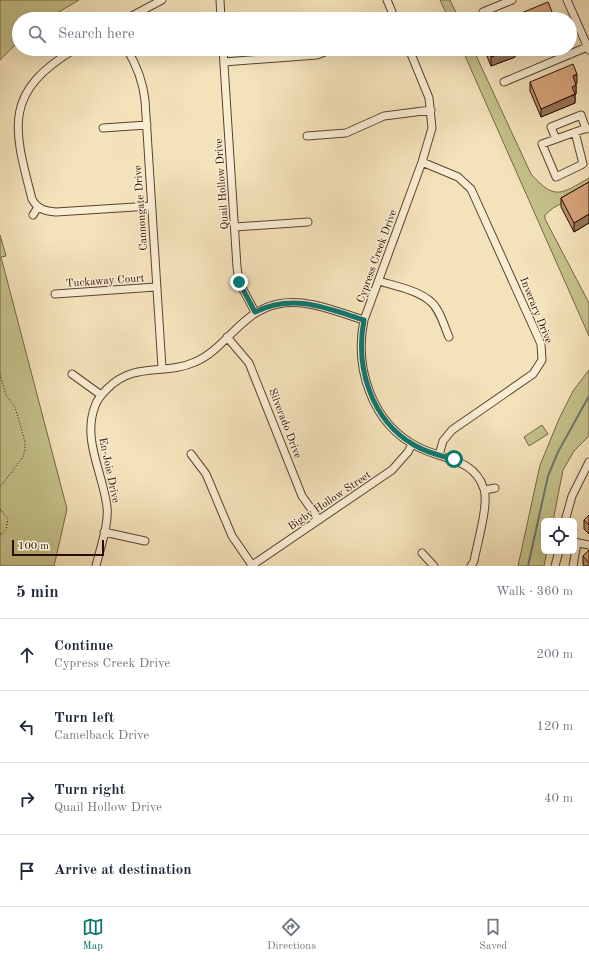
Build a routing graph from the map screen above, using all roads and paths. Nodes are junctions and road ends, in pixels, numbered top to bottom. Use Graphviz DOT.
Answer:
graph roads {
  1 [pos="162,0"];
  2 [pos="220,0"];
  3 [pos="387,0"];
  4 [pos="512,0"];
  5 [pos="567,0"];
  6 [pos="139,12"];
  7 [pos="221,12"];
  8 [pos="392,12"];
  9 [pos="483,12"];
  10 [pos="572,12"];
  11 [pos="577,23"];
  12 [pos="588,49"];
  13 [pos="577,53"];
  14 [pos="64,56"];
  15 [pos="131,56"];
  16 [pos="224,56"];
  17 [pos="301,56"];
  18 [pos="412,56"];
  19 [pos="570,56"];
  20 [pos="224,62"];
  21 [pos="504,82"];
  22 [pos="431,110"];
  23 [pos="147,125"];
  24 [pos="103,128"];
  25 [pos="587,128"];
  26 [pos="575,132"];
  27 [pos="307,136"];
  28 [pos="556,139"];
  29 [pos="422,162"];
  30 [pos="151,206"];
  31 [pos="38,207"];
  32 [pos="33,215"];
  33 [pos="308,222"];
  34 [pos="234,227"];
  35 [pos="379,281"];
  36 [pos="156,287"];
  37 [pos="55,294"];
  38 [pos="255,312"];
  39 [pos="364,320"];
  40 [pos="227,337"];
  41 [pos="449,337"];
  42 [pos="162,368"];
  43 [pos="0,374"];
  44 [pos="72,374"];
  45 [pos="101,394"];
  46 [pos="412,444"];
  47 [pos="191,454"];
  48 [pos="439,456"];
  49 [pos="589,462"];
  50 [pos="0,487"];
  51 [pos="494,488"];
  52 [pos="485,490"];
  53 [pos="0,509"];
  54 [pos="566,518"];
  55 [pos="319,520"];
  56 [pos="104,532"];
  57 [pos="0,534"];
  58 [pos="145,541"];
  59 [pos="577,542"];
  60 [pos="589,545"];
  61 [pos="422,553"];
  62 [pos="558,554"];
  63 [pos="574,554"];
  64 [pos="96,566"];
  65 [pos="252,566"];
  66 [pos="434,566"];
  67 [pos="471,566"];
  68 [pos="555,566"];
  69 [pos="573,566"];
  1 -- 6 [label="street"];
  2 -- 7 [label="street"];
  3 -- 8 [label="street"];
  4 -- 9 [label="street"];
  5 -- 10 [label="street"];
  11 -- 12 [label="street"];
  12 -- 13 [label="street"];
  14 -- 31 [label="street"];
  15 -- 23 [label="street, Cannongate Drive"];
  16 -- 20 [label="street, Quail Hollow Drive"];
  17 -- 20 [label="street"];
  18 -- 22 [label="street, Cypress Creek Drive"];
  19 -- 21 [label="street"];
  20 -- 34 [label="street, Quail Hollow Drive"];
  22 -- 27 [label="street"];
  22 -- 29 [label="street, Cypress Creek Drive"];
  23 -- 24 [label="street"];
  23 -- 30 [label="street, Cannongate Drive"];
  25 -- 26 [label="street"];
  25 -- 28 [label="street"];
  26 -- 28 [label="street"];
  26 -- 28 [label="street"];
  29 -- 35 [label="street, Cypress Creek Drive"];
  29 -- 48 [label="street, Inverary Drive"];
  30 -- 31 [label="street"];
  30 -- 36 [label="street, Cannongate Drive"];
  31 -- 32 [label="street"];
  33 -- 34 [label="street"];
  34 -- 38 [label="street, Quail Hollow Drive"];
  35 -- 39 [label="street, Cypress Creek Drive"];
  35 -- 41 [label="street"];
  36 -- 37 [label="street, Tuckaway Court"];
  36 -- 42 [label="street, Cannongate Drive"];
  38 -- 39 [label="street"];
  38 -- 40 [label="street, En-Joie Drive"];
  39 -- 46 [label="street, Cypress Creek Drive"];
  40 -- 42 [label="street, En-Joie Drive"];
  40 -- 55 [label="street, Silverado Drive"];
  42 -- 45 [label="street, En-Joie Drive"];
  43 -- 50 [label="path"];
  44 -- 45 [label="street"];
  45 -- 56 [label="street, En-Joie Drive"];
  46 -- 48 [label="street, Cypress Creek Drive"];
  46 -- 55 [label="street, Bigby Hollow Street"];
  47 -- 65 [label="street"];
  48 -- 52 [label="street, Cypress Creek Drive"];
  49 -- 54 [label="street"];
  51 -- 52 [label="street"];
  52 -- 67 [label="street"];
  53 -- 57 [label="path"];
  55 -- 65 [label="street, Bigby Hollow Street"];
  56 -- 58 [label="street"];
  56 -- 64 [label="street, En-Joie Drive"];
  59 -- 60 [label="street"];
  61 -- 66 [label="street"];
  62 -- 68 [label="street"];
  63 -- 69 [label="street"];
}
